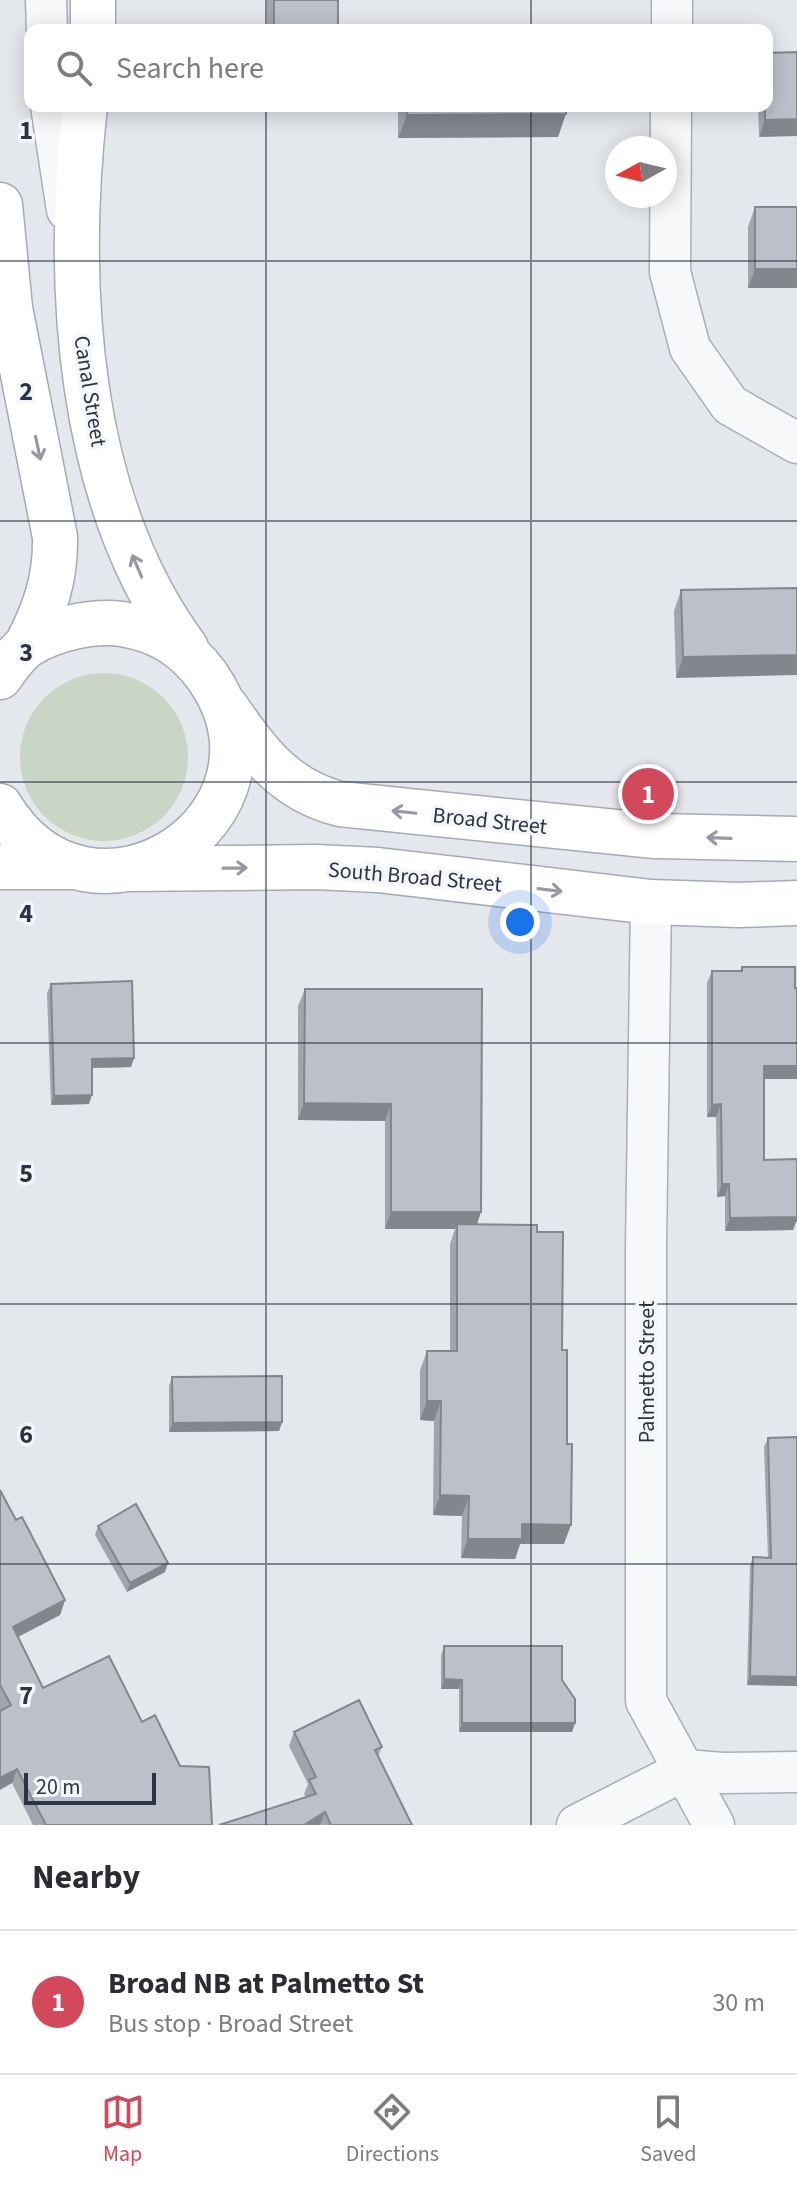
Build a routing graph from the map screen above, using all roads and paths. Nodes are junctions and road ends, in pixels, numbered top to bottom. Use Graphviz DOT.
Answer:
graph roads {
  1 [pos="46,0"];
  2 [pos="93,0"];
  3 [pos="672,0"];
  4 [pos="47,24"];
  5 [pos="93,24"];
  6 [pos="672,24"];
  7 [pos="52,112"];
  8 [pos="84,112"];
  9 [pos="671,112"];
  10 [pos="0,205"];
  11 [pos="75,262"];
  12 [pos="797,443"];
  13 [pos="192,656"];
  14 [pos="13,662"];
  15 [pos="224,705"];
  16 [pos="0,806"];
  17 [pos="797,839"];
  18 [pos="0,867"];
  19 [pos="76,867"];
  20 [pos="129,869"];
  21 [pos="651,902"];
  22 [pos="797,903"];
  23 [pos="685,1770"];
  24 [pos="797,1772"];
  25 [pos="577,1825"];
  26 [pos="714,1825"];
  1 -- 4 [label="street"];
  2 -- 5 [label="main road"];
  3 -- 6 [label="street"];
  7 -- 11 [label="street"];
  8 -- 11 [label="main road, Canal Street"];
  9 -- 12 [label="street"];
  10 -- 14 [label="main road, one-way"];
  13 -- 11 [label="main road, Canal Street, one-way"];
  13 -- 14 [label="main road"];
  13 -- 15 [label="main road, Canal Street"];
  17 -- 15 [label="main road, Broad Street, one-way"];
  15 -- 20 [label="main road"];
  16 -- 19 [label="main road"];
  18 -- 19 [label="main road"];
  19 -- 20 [label="main road, South Broad Street"];
  20 -- 21 [label="main road, South Broad Street, one-way"];
  21 -- 22 [label="main road, South Broad Street"];
  21 -- 23 [label="street, Palmetto Street"];
  23 -- 24 [label="street"];
  23 -- 25 [label="street"];
  23 -- 26 [label="street, Palmetto Street"];
}
